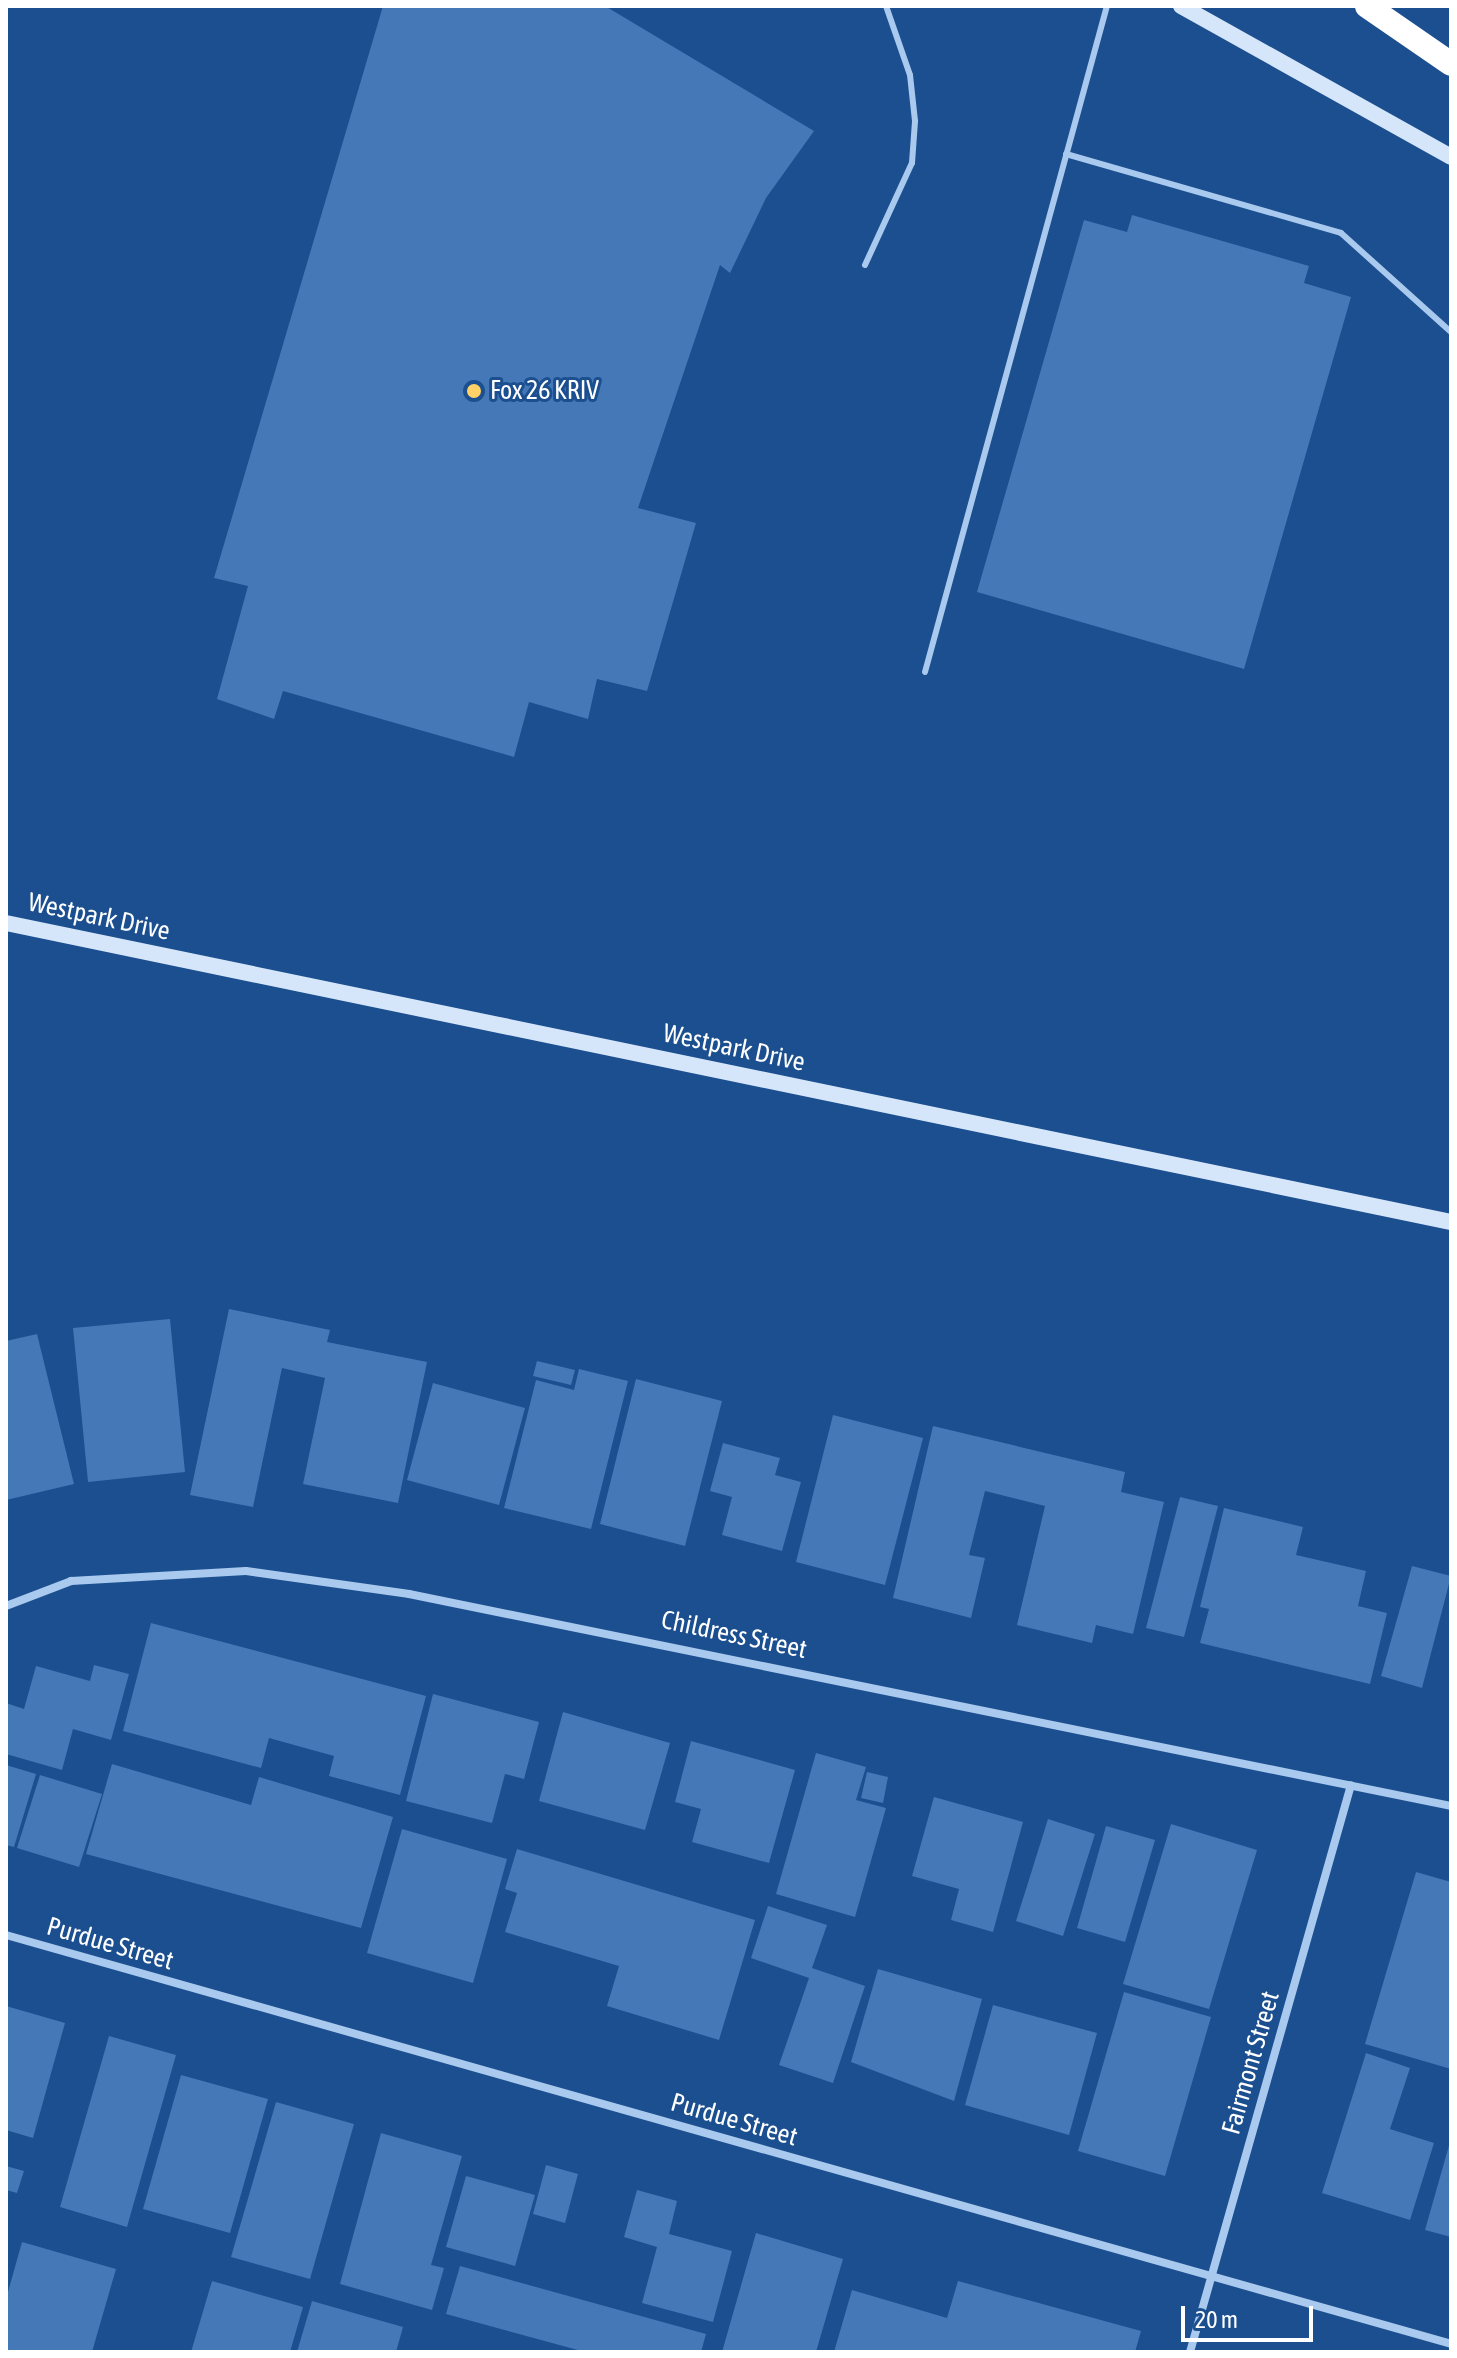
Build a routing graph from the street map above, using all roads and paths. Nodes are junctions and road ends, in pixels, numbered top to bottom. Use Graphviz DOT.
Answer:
graph roads {
  1 [pos="886,6"];
  2 [pos="1107,6"];
  3 [pos="1181,6"];
  4 [pos="1367,6"];
  5 [pos="1451,64"];
  6 [pos="1066,154"];
  7 [pos="1451,157"];
  8 [pos="865,265"];
  9 [pos="1451,332"];
  10 [pos="925,672"];
  11 [pos="6,923"];
  12 [pos="1451,1222"];
  13 [pos="6,1606"];
  14 [pos="1351,1785"];
  15 [pos="1451,1806"];
  16 [pos="6,1935"];
  17 [pos="1211,2276"];
  18 [pos="1451,2344"];
  19 [pos="1190,2352"];
  1 -- 8 [label="lane"];
  2 -- 6 [label="lane"];
  3 -- 7 [label="main road"];
  4 -- 5 [label="highway"];
  6 -- 9 [label="lane"];
  6 -- 10 [label="lane"];
  11 -- 12 [label="main road, Westpark Drive"];
  13 -- 14 [label="street, Childress Street"];
  14 -- 15 [label="street, Childress Street"];
  14 -- 17 [label="street, Fairmont Street"];
  16 -- 17 [label="street, Purdue Street"];
  17 -- 18 [label="street, Purdue Street"];
  17 -- 19 [label="street, Fairmont Street"];
}
